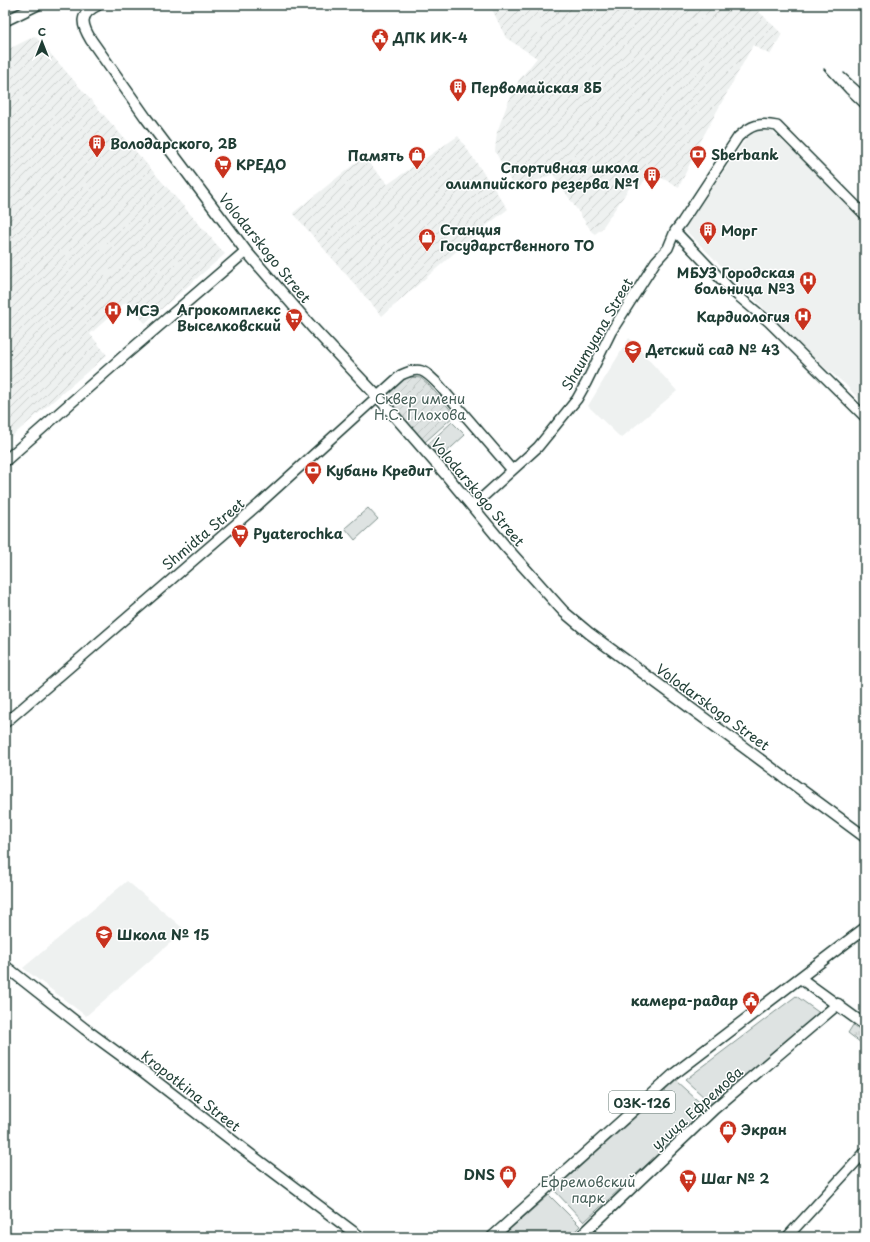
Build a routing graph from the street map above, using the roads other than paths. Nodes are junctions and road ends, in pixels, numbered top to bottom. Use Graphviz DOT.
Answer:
graph roads {
  1 [pos="98,5"];
  2 [pos="865,215"];
  3 [pos="675,231"];
  4 [pos="246,251"];
  5 [pos="377,396"];
  6 [pos="865,417"];
  7 [pos="5,461"];
  8 [pos="512,470"];
  9 [pos="473,506"];
  10 [pos="5,723"];
  11 [pos="865,837"];
  12 [pos="865,928"];
  13 [pos="5,966"];
  14 [pos="800,978"];
  15 [pos="838,1004"];
  16 [pos="865,1025"];
  17 [pos="865,1152"];
  18 [pos="360,1237"];
  19 [pos="492,1237"];
  20 [pos="580,1237"];
  21 [pos="787,1237"];
  1 -- 4 [label="main road, Volodarskogo Street"];
  2 -- 3 [label="street, Shaumyana Street"];
  3 -- 6 [label="street"];
  3 -- 8 [label="street, Shaumyana Street"];
  4 -- 5 [label="main road, Volodarskogo Street"];
  4 -- 7 [label="main road"];
  5 -- 8 [label="street, Shmidta Street"];
  5 -- 9 [label="main road, Volodarskogo Street"];
  5 -- 10 [label="street, Shmidta Street"];
  8 -- 9 [label="street, Shaumyana Street"];
  9 -- 11 [label="main road, Volodarskogo Street"];
  12 -- 14 [label="main road"];
  13 -- 18 [label="main road, Kropotkina Street"];
  14 -- 15 [label="main road"];
  14 -- 19 [label="main road, 03К-126"];
  15 -- 16 [label="main road"];
  15 -- 20 [label="main road, улица Ефремова"];
  17 -- 21 [label="street"];
}
